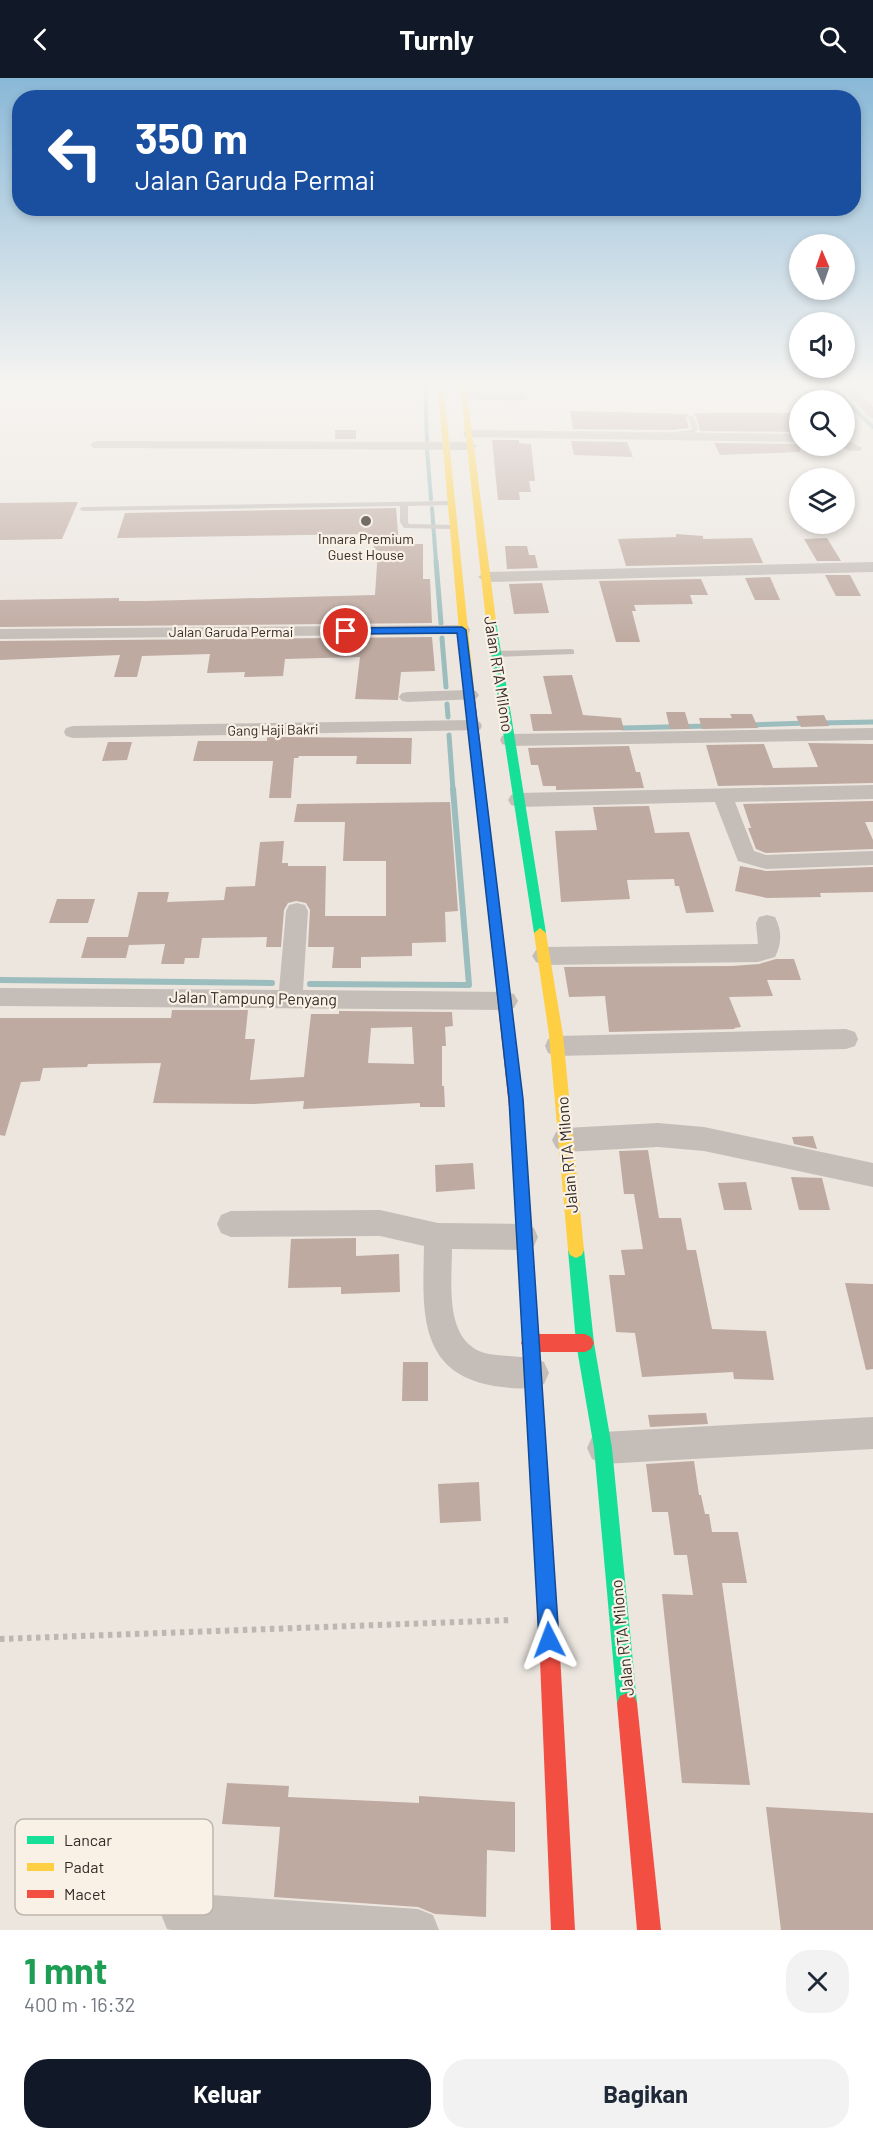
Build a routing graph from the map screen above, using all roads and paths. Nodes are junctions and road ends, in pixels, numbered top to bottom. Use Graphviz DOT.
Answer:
graph roads {
  1 [pos="448,470"];
  2 [pos="473,470"];
  3 [pos="451,503"];
  4 [pos="404,504"];
  5 [pos="83,509"];
  6 [pos="453,527"];
  7 [pos="873,567"];
  8 [pos="486,578"];
  9 [pos="462,630"];
  10 [pos="0,634"];
  11 [pos="572,652"];
  12 [pos="495,654"];
  13 [pos="470,695"];
  14 [pos="408,697"];
  15 [pos="473,726"];
  16 [pos="73,732"];
  17 [pos="873,734"];
  18 [pos="509,740"];
  19 [pos="873,792"];
  20 [pos="723,795"];
  21 [pos="518,800"];
  22 [pos="873,858"];
  23 [pos="297,911"];
  24 [pos="767,923"];
  25 [pos="544,956"];
  26 [pos="0,997"];
  27 [pos="290,998"];
  28 [pos="506,1001"];
  29 [pos="846,1040"];
  30 [pos="557,1046"];
  31 [pos="565,1140"];
  32 [pos="873,1175"];
  33 [pos="231,1224"];
  34 [pos="438,1236"];
  35 [pos="524,1237"];
  36 [pos="530,1343"];
  37 [pos="585,1343"];
  38 [pos="533,1373"];
  39 [pos="873,1433"];
  40 [pos="603,1448"];
  41 [pos="548,1619"];
  42 [pos="0,1639"];
  43 [pos="197,1915"];
  44 [pos="418,1930"];
  45 [pos="563,1930"];
  46 [pos="649,1930"];
  1 -- 3 [label="highway, Jalan RTA Milono"];
  2 -- 8 [label="highway, Jalan RTA Milono"];
  3 -- 4 [label="lane"];
  3 -- 6 [label="highway, Jalan RTA Milono"];
  4 -- 5 [label="lane"];
  4 -- 6 [label="lane"];
  6 -- 9 [label="highway, Jalan RTA Milono"];
  7 -- 8 [label="street"];
  8 -- 12 [label="highway, Jalan RTA Milono"];
  9 -- 10 [label="street, Jalan Garuda Permai"];
  9 -- 13 [label="highway, Jalan RTA Milono"];
  11 -- 12 [label="lane"];
  12 -- 18 [label="highway, Jalan RTA Milono"];
  13 -- 14 [label="street"];
  13 -- 15 [label="highway, Jalan RTA Milono"];
  15 -- 16 [label="street, Gang Haji Bakri"];
  15 -- 28 [label="highway, Jalan RTA Milono"];
  17 -- 18 [label="street"];
  18 -- 21 [label="highway, Jalan RTA Milono"];
  19 -- 20 [label="street"];
  20 -- 21 [label="street"];
  20 -- 22 [label="street"];
  21 -- 25 [label="highway, Jalan RTA Milono"];
  23 -- 27 [label="street"];
  24 -- 25 [label="street"];
  25 -- 30 [label="highway, Jalan RTA Milono"];
  26 -- 27 [label="street, Jalan Tampung Penyang"];
  27 -- 28 [label="street, Jalan Tampung Penyang"];
  28 -- 35 [label="highway, Jalan RTA Milono"];
  29 -- 30 [label="street"];
  30 -- 31 [label="highway, Jalan RTA Milono"];
  31 -- 32 [label="street"];
  31 -- 37 [label="highway, Jalan RTA Milono"];
  33 -- 34 [label="street"];
  34 -- 35 [label="street"];
  34 -- 38 [label="street"];
  35 -- 36 [label="highway, Jalan RTA Milono"];
  36 -- 37 [label="highway"];
  36 -- 38 [label="highway, Jalan RTA Milono"];
  37 -- 40 [label="highway, Jalan RTA Milono"];
  38 -- 41 [label="highway, Jalan RTA Milono"];
  39 -- 40 [label="street"];
  40 -- 46 [label="highway, Jalan RTA Milono"];
  41 -- 42 [label="path"];
  41 -- 45 [label="highway, Jalan RTA Milono"];
  43 -- 44 [label="street"];
}
